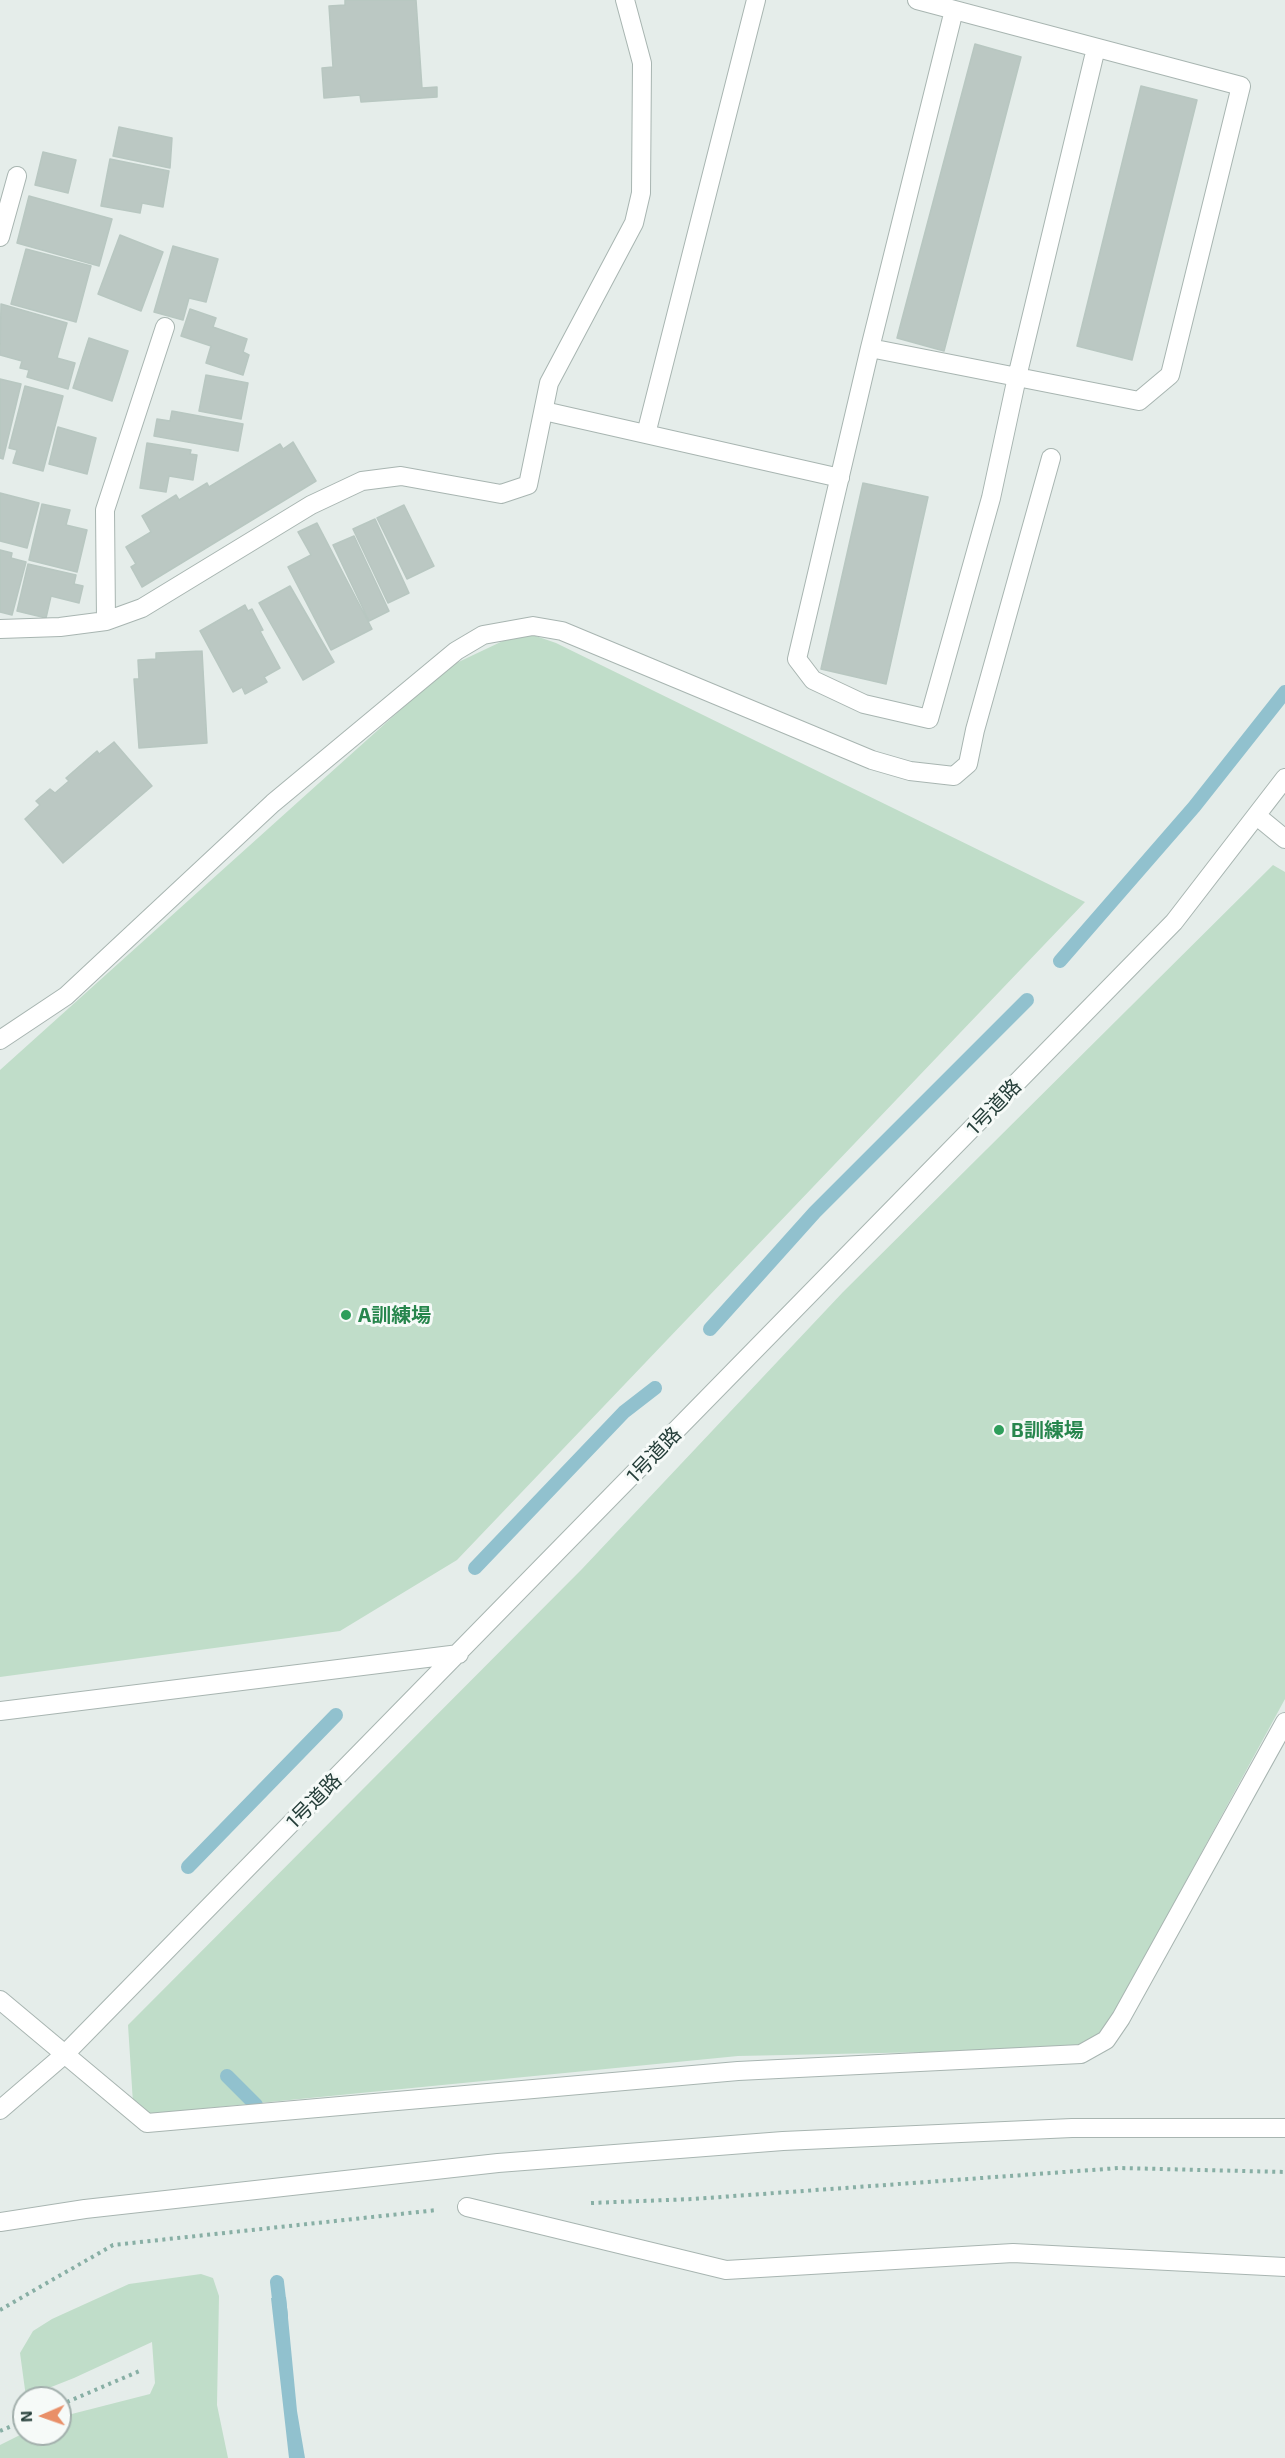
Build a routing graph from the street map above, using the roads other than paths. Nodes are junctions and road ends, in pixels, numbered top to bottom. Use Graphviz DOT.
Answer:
graph roads {
  1 [pos="625,0"];
  2 [pos="756,0"];
  3 [pos="917,0"];
  4 [pos="954,10"];
  5 [pos="1096,48"];
  6 [pos="17,176"];
  7 [pos="0,237"];
  8 [pos="165,327"];
  9 [pos="870,348"];
  10 [pos="1017,377"];
  11 [pos="544,411"];
  12 [pos="646,434"];
  13 [pos="1051,458"];
  14 [pos="840,478"];
  15 [pos="106,621"];
  16 [pos="0,629"];
  17 [pos="1285,778"];
  18 [pos="1257,816"];
  19 [pos="1285,839"];
  20 [pos="0,1040"];
  21 [pos="459,1654"];
  22 [pos="0,1711"];
  23 [pos="1285,1722"];
  24 [pos="0,2000"];
  25 [pos="65,2054"];
  26 [pos="0,2110"];
  27 [pos="1285,2128"];
  28 [pos="467,2207"];
  29 [pos="0,2222"];
  30 [pos="1285,2267"];
  1 -- 11 [label="street"];
  2 -- 12 [label="street"];
  3 -- 4 [label="street"];
  4 -- 5 [label="street"];
  4 -- 9 [label="street"];
  5 -- 10 [label="street"];
  5 -- 10 [label="street"];
  6 -- 7 [label="street"];
  8 -- 15 [label="street"];
  9 -- 10 [label="street"];
  9 -- 14 [label="street"];
  10 -- 14 [label="street"];
  11 -- 12 [label="street"];
  11 -- 15 [label="street"];
  12 -- 14 [label="street"];
  13 -- 20 [label="street"];
  15 -- 16 [label="street"];
  17 -- 18 [label="street, 1号道路"];
  18 -- 19 [label="street"];
  18 -- 21 [label="street, 1号道路"];
  21 -- 22 [label="street"];
  21 -- 25 [label="street, 1号道路"];
  23 -- 25 [label="street"];
  24 -- 25 [label="street"];
  25 -- 26 [label="street, 1号道路"];
  27 -- 29 [label="street"];
  28 -- 30 [label="street"];
}
